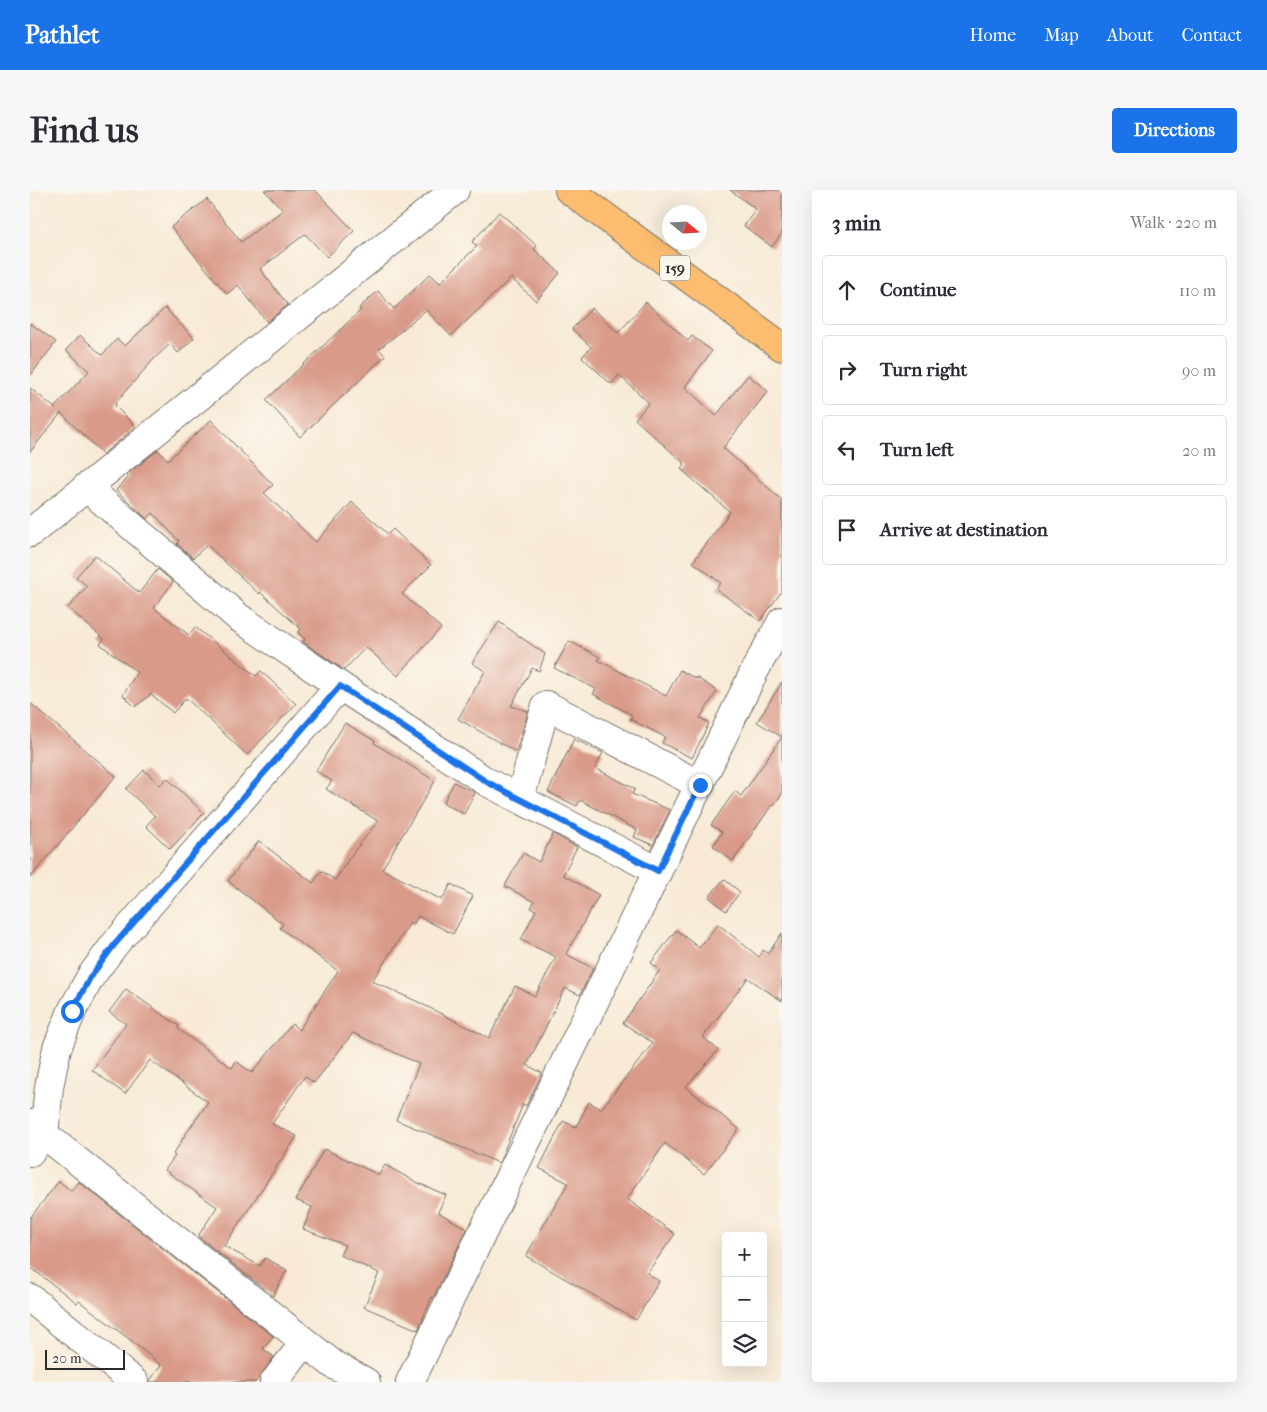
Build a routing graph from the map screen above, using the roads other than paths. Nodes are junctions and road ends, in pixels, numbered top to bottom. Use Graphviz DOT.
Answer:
graph roads {
  1 [pos="455,190"];
  2 [pos="569,190"];
  3 [pos="782,347"];
  4 [pos="86,487"];
  5 [pos="30,532"];
  6 [pos="782,621"];
  7 [pos="340,686"];
  8 [pos="700,785"];
  9 [pos="517,797"];
  10 [pos="658,871"];
  11 [pos="35,1137"];
  12 [pos="30,1298"];
  13 [pos="305,1342"];
  14 [pos="134,1382"];
  15 [pos="274,1382"];
  16 [pos="366,1382"];
  17 [pos="410,1382"];
  1 -- 4 [label="street"];
  2 -- 3 [label="highway, 159"];
  4 -- 5 [label="street"];
  4 -- 7 [label="street"];
  6 -- 8 [label="street"];
  7 -- 9 [label="street"];
  7 -- 11 [label="street"];
  8 -- 9 [label="street"];
  8 -- 10 [label="street"];
  9 -- 10 [label="street"];
  10 -- 17 [label="street"];
  11 -- 13 [label="street"];
  12 -- 14 [label="street"];
  13 -- 15 [label="street"];
  13 -- 16 [label="street"];
}
